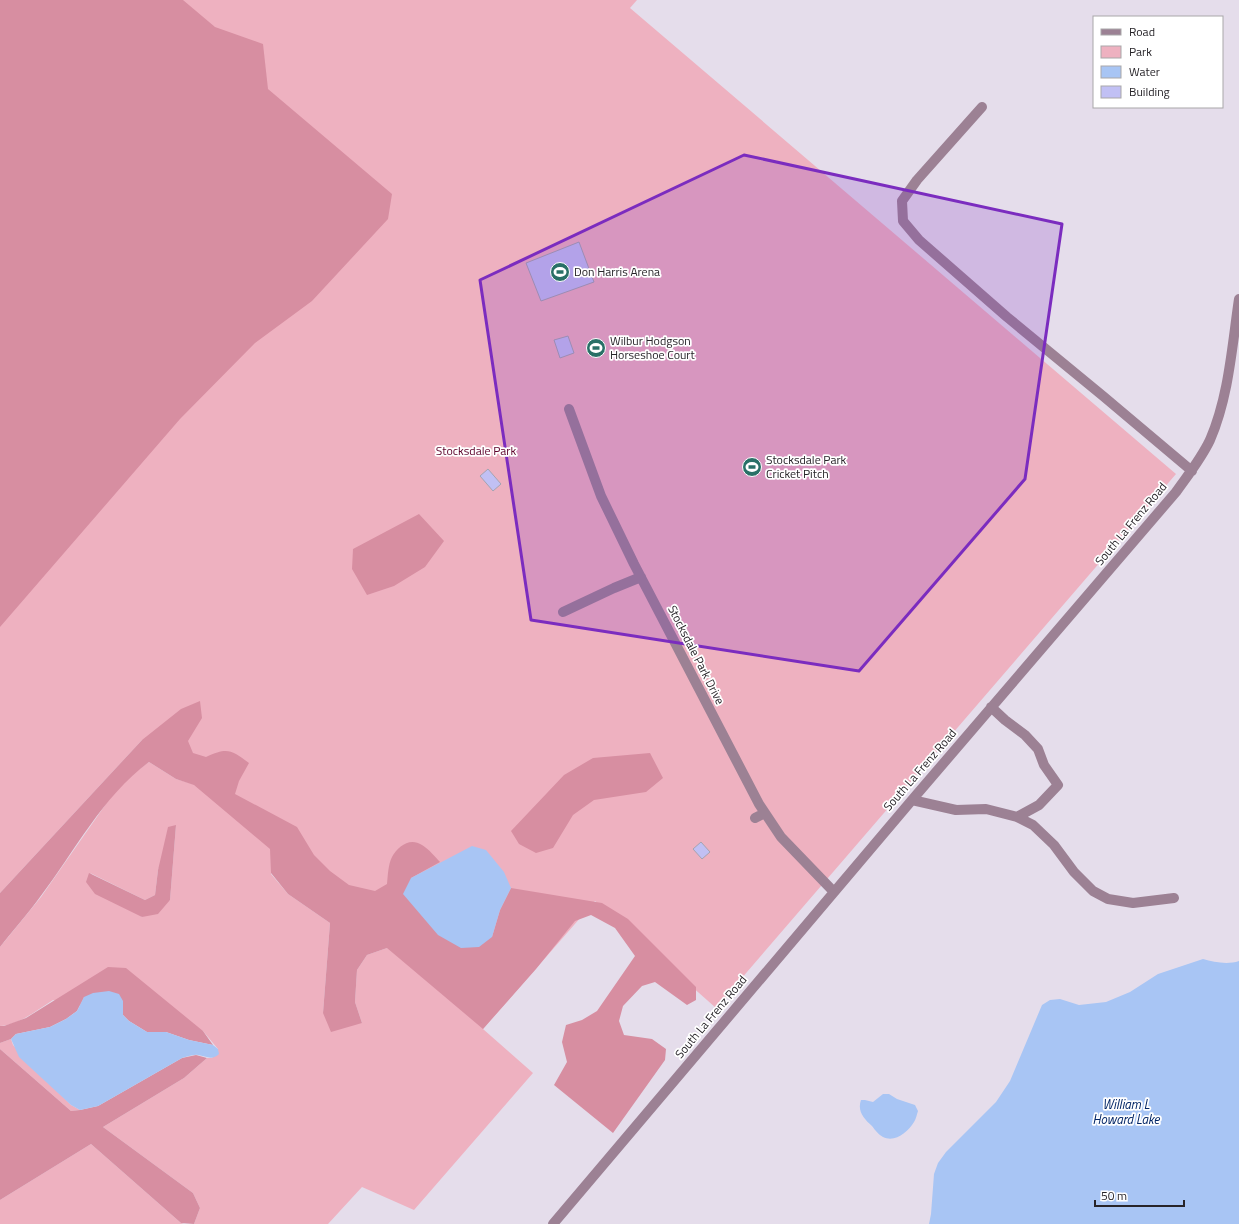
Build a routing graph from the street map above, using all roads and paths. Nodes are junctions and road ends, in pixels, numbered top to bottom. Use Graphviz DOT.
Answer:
graph roads {
  1 [pos="982,107"];
  2 [pos="1239,299"];
  3 [pos="569,409"];
  4 [pos="1192,471"];
  5 [pos="641,577"];
  6 [pos="563,612"];
  7 [pos="991,707"];
  8 [pos="912,800"];
  9 [pos="765,812"];
  10 [pos="1017,817"];
  11 [pos="755,818"];
  12 [pos="834,892"];
  13 [pos="1174,898"];
  14 [pos="552,1224"];
  1 -- 4 [label="street"];
  2 -- 4 [label="street, South La Frenz Road"];
  3 -- 5 [label="street, Stocksdale Park Drive"];
  4 -- 7 [label="street, South La Frenz Road"];
  5 -- 6 [label="street"];
  5 -- 9 [label="street, Stocksdale Park Drive"];
  7 -- 8 [label="street, South La Frenz Road"];
  7 -- 10 [label="street"];
  8 -- 10 [label="street"];
  8 -- 12 [label="street, South La Frenz Road"];
  9 -- 11 [label="street"];
  9 -- 12 [label="street, Stocksdale Park Drive"];
  10 -- 13 [label="street"];
  12 -- 14 [label="street, South La Frenz Road"];
}
